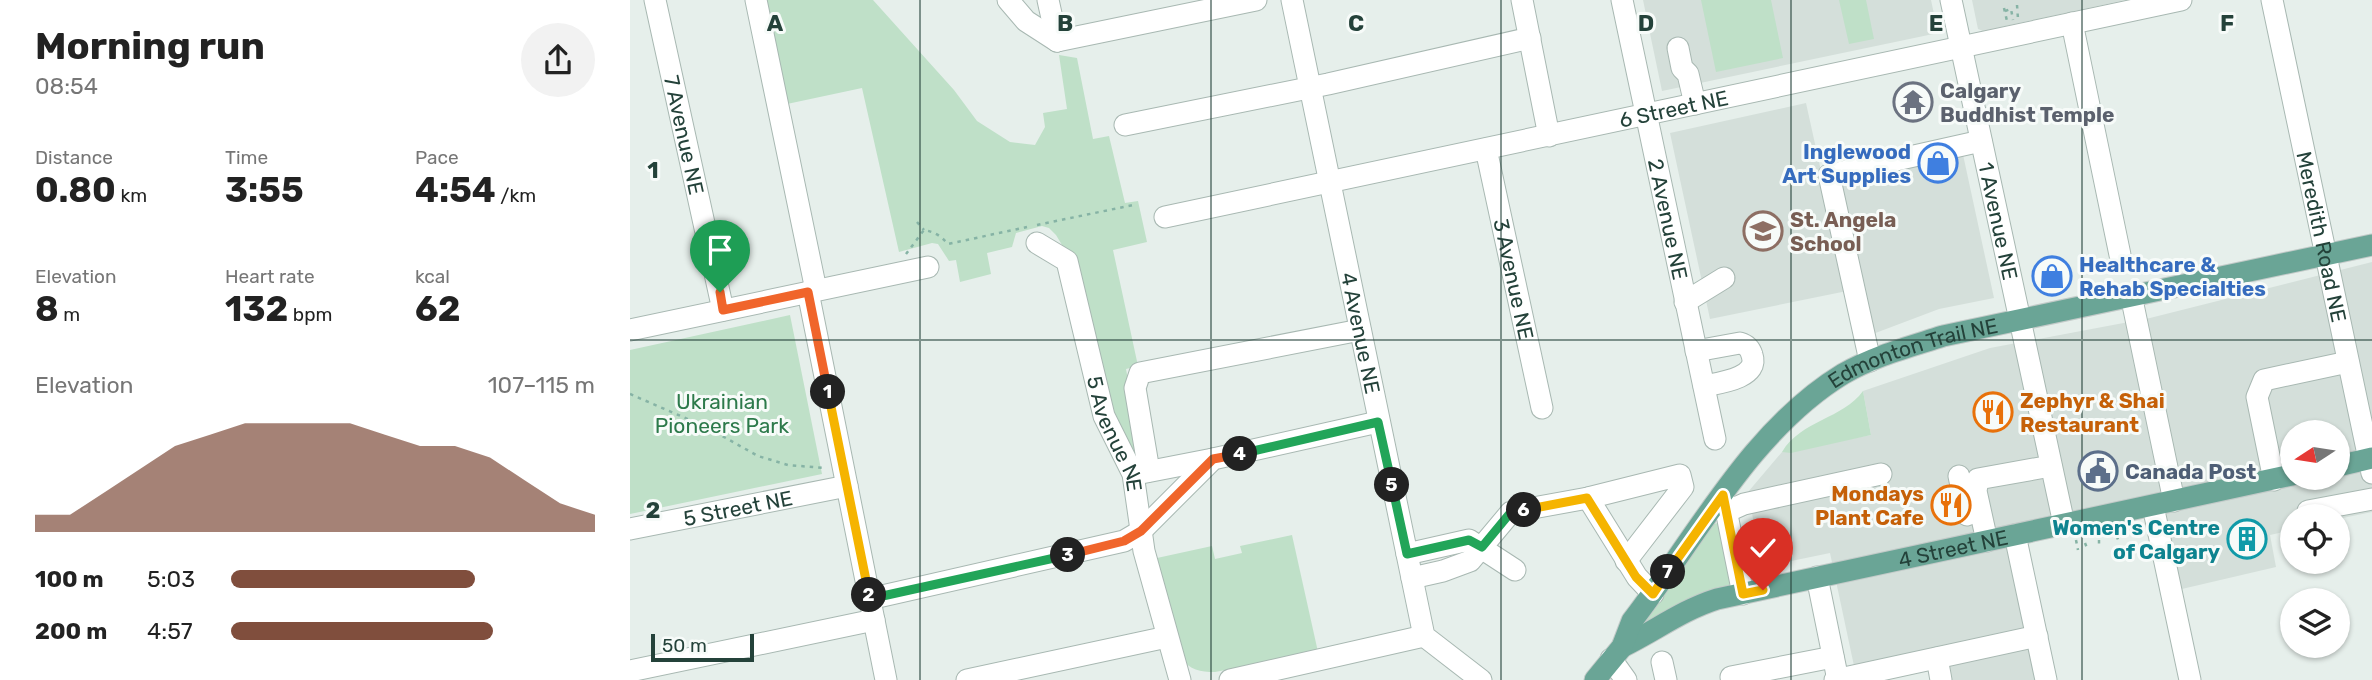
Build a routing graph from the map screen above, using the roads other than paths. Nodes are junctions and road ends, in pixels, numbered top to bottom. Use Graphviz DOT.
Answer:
graph roads {
  1 [pos="655,0"];
  2 [pos="756,0"];
  3 [pos="1008,0"];
  4 [pos="1048,0"];
  5 [pos="1256,0"];
  6 [pos="1292,0"];
  7 [pos="1522,0"];
  8 [pos="1622,0"];
  9 [pos="1951,0"];
  10 [pos="2272,0"];
  11 [pos="2167,1"];
  12 [pos="2072,23"];
  13 [pos="1530,38"];
  14 [pos="1057,41"];
  15 [pos="1678,48"];
  16 [pos="1961,48"];
  17 [pos="1310,87"];
  18 [pos="1695,104"];
  19 [pos="1646,116"];
  20 [pos="1125,125"];
  21 [pos="1549,136"];
  22 [pos="1981,141"];
  23 [pos="1486,149"];
  24 [pos="1330,183"];
  25 [pos="1165,217"];
  26 [pos="1037,243"];
  27 [pos="2372,245"];
  28 [pos="2326,254"];
  29 [pos="2120,256"];
  30 [pos="928,267"];
  31 [pos="1724,278"];
  32 [pos="812,291"];
  33 [pos="2132,295"];
  34 [pos="1685,302"];
  35 [pos="723,310"];
  36 [pos="2021,319"];
  37 [pos="630,330"];
  38 [pos="1360,330"];
  39 [pos="1696,351"];
  40 [pos="1870,361"];
  41 [pos="2348,362"];
  42 [pos="1704,386"];
  43 [pos="1542,408"];
  44 [pos="1378,422"];
  45 [pos="1715,439"];
  46 [pos="1213,459"];
  47 [pos="2371,463"];
  48 [pos="2350,465"];
  49 [pos="2051,467"];
  50 [pos="2280,468"];
  51 [pos="1141,473"];
  52 [pos="1881,474"];
  53 [pos="1959,476"];
  54 [pos="2280,478"];
  55 [pos="847,486"];
  56 [pos="1587,498"];
  57 [pos="2372,499"];
  58 [pos="1724,503"];
  59 [pos="2163,503"];
  60 [pos="2345,504"];
  61 [pos="630,530"];
  62 [pos="1141,531"];
  63 [pos="2070,532"];
  64 [pos="2015,535"];
  65 [pos="1980,543"];
  66 [pos="1482,547"];
  67 [pos="1407,554"];
  68 [pos="1626,561"];
  69 [pos="1515,570"];
  70 [pos="1817,577"];
  71 [pos="1412,578"];
  72 [pos="1653,594"];
  73 [pos="1743,594"];
  74 [pos="872,609"];
  75 [pos="1424,636"];
  76 [pos="2037,636"];
  77 [pos="1167,637"];
  78 [pos="1616,653"];
  79 [pos="1833,657"];
  80 [pos="1937,658"];
  81 [pos="630,671"];
  82 [pos="1731,677"];
  83 [pos="886,680"];
  84 [pos="967,680"];
  85 [pos="1180,680"];
  86 [pos="1230,680"];
  87 [pos="1481,680"];
  88 [pos="1595,680"];
  89 [pos="1626,680"];
  90 [pos="1837,680"];
  91 [pos="1941,680"];
  92 [pos="2046,680"];
  93 [pos="2190,680"];
  1 -- 35 [label="street, 7 Avenue NE"];
  2 -- 32 [label="street"];
  3 -- 14 [label="street"];
  4 -- 14 [label="street"];
  5 -- 14 [label="street"];
  6 -- 17 [label="street, 4 Avenue NE"];
  7 -- 13 [label="street"];
  8 -- 19 [label="street, 2 Avenue NE"];
  9 -- 16 [label="street, 1 Avenue NE"];
  10 -- 28 [label="street, Meredith Road NE"];
  11 -- 12 [label="street, 6 Street NE"];
  12 -- 16 [label="street, 6 Street NE"];
  12 -- 29 [label="street"];
  13 -- 17 [label="street"];
  13 -- 21 [label="street"];
  15 -- 18 [label="street"];
  16 -- 18 [label="street, 6 Street NE"];
  16 -- 22 [label="street, 1 Avenue NE"];
  17 -- 20 [label="street"];
  17 -- 24 [label="street, 4 Avenue NE"];
  18 -- 19 [label="street, 6 Street NE"];
  19 -- 21 [label="street, 6 Street NE"];
  19 -- 34 [label="street, 2 Avenue NE"];
  21 -- 23 [label="street, 6 Street NE"];
  22 -- 36 [label="street, 1 Avenue NE"];
  22 -- 40 [label="street"];
  23 -- 24 [label="street, 6 Street NE"];
  23 -- 43 [label="street, 3 Avenue NE"];
  24 -- 25 [label="street, 6 Street NE"];
  24 -- 38 [label="street, 4 Avenue NE"];
  26 -- 51 [label="street, 5 Avenue NE"];
  27 -- 28 [label="main road, Edmonton Trail NE"];
  28 -- 33 [label="main road, Edmonton Trail NE"];
  28 -- 41 [label="street, Meredith Road NE"];
  30 -- 32 [label="street"];
  31 -- 34 [label="street"];
  32 -- 35 [label="street"];
  32 -- 55 [label="street"];
  33 -- 36 [label="main road, Edmonton Trail NE"];
  33 -- 59 [label="street"];
  34 -- 39 [label="street, 2 Avenue NE"];
  35 -- 37 [label="street"];
  36 -- 40 [label="main road, Edmonton Trail NE"];
  36 -- 49 [label="street, 1 Avenue NE"];
  38 -- 44 [label="street, 4 Avenue NE"];
  38 -- 51 [label="street"];
  39 -- 42 [label="street, 2 Avenue NE"];
  39 -- 42 [label="street"];
  40 -- 58 [label="main road, Edmonton Trail NE"];
  41 -- 47 [label="street, Meredith Road NE"];
  41 -- 50 [label="street"];
  42 -- 45 [label="street, 2 Avenue NE"];
  44 -- 46 [label="street"];
  44 -- 67 [label="street, 4 Avenue NE"];
  46 -- 51 [label="street"];
  46 -- 62 [label="street"];
  47 -- 48 [label="main road"];
  49 -- 63 [label="street, 1 Avenue NE"];
  49 -- 65 [label="street"];
  51 -- 62 [label="street, 5 Avenue NE"];
  52 -- 58 [label="street"];
  53 -- 65 [label="street"];
  54 -- 59 [label="main road, 4 Street NE"];
  55 -- 61 [label="street, 5 Street NE"];
  55 -- 74 [label="street"];
  56 -- 66 [label="street"];
  56 -- 68 [label="street"];
  56 -- 68 [label="street"];
  57 -- 60 [label="street"];
  58 -- 72 [label="main road, Edmonton Trail NE"];
  58 -- 73 [label="street"];
  59 -- 63 [label="main road, 4 Street NE"];
  59 -- 93 [label="street"];
  62 -- 74 [label="street"];
  62 -- 77 [label="street, 5 Avenue NE"];
  63 -- 64 [label="main road, 4 Street NE"];
  64 -- 65 [label="main road, 4 Street NE"];
  64 -- 76 [label="street"];
  65 -- 70 [label="main road, 4 Street NE"];
  66 -- 67 [label="street"];
  66 -- 69 [label="street"];
  66 -- 71 [label="street"];
  67 -- 71 [label="street, 4 Avenue NE"];
  68 -- 72 [label="street"];
  70 -- 73 [label="main road, 4 Street NE"];
  70 -- 79 [label="street"];
  71 -- 75 [label="street, 4 Avenue NE"];
  72 -- 78 [label="main road, Edmonton Trail NE"];
  73 -- 78 [label="main road, 4 Street NE"];
  74 -- 81 [label="street"];
  74 -- 83 [label="street"];
  75 -- 86 [label="street"];
  75 -- 87 [label="street"];
  76 -- 80 [label="street"];
  76 -- 92 [label="street"];
  77 -- 84 [label="street"];
  77 -- 85 [label="street, 5 Avenue NE"];
  78 -- 88 [label="main road, Edmonton Trail NE"];
  78 -- 89 [label="street"];
  79 -- 82 [label="street"];
  79 -- 90 [label="street"];
  80 -- 90 [label="street"];
  80 -- 91 [label="street"];
}
